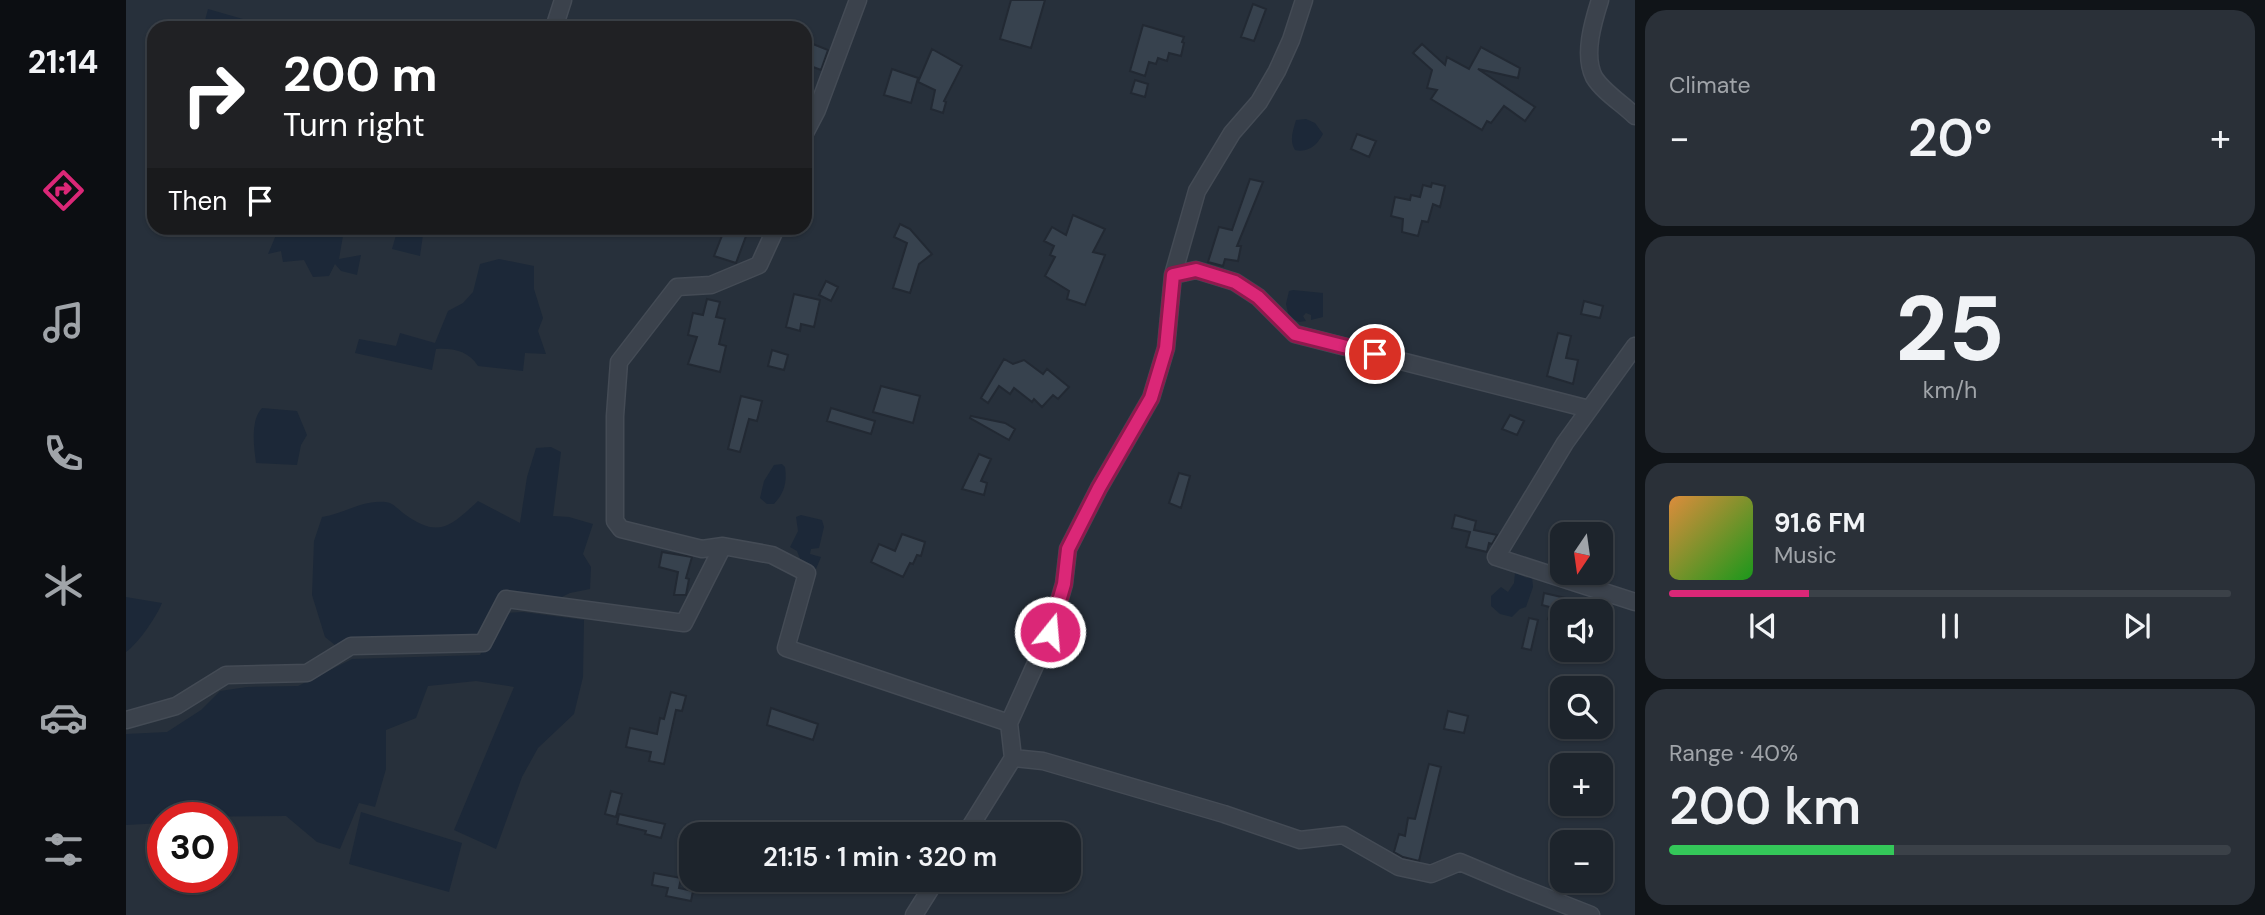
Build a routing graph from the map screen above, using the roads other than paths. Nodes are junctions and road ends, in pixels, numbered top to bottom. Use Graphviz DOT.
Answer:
graph roads {
  1 [pos="563,0"];
  2 [pos="858,0"];
  3 [pos="1304,0"];
  4 [pos="1600,0"];
  5 [pos="556,21"];
  6 [pos="812,107"];
  7 [pos="1635,116"];
  8 [pos="773,235"];
  9 [pos="1173,275"];
  10 [pos="1635,346"];
  11 [pos="1589,409"];
  12 [pos="723,546"];
  13 [pos="1635,602"];
  14 [pos="126,720"];
  15 [pos="1009,723"];
  16 [pos="1013,758"];
  17 [pos="973,822"];
  18 [pos="928,892"];
  19 [pos="914,915"];
  20 [pos="1591,915"];
  1 -- 5 [label="street"];
  2 -- 6 [label="street"];
  3 -- 9 [label="street"];
  4 -- 7 [label="street"];
  8 -- 12 [label="street"];
  9 -- 11 [label="street"];
  9 -- 15 [label="street"];
  10 -- 11 [label="street"];
  11 -- 13 [label="street"];
  12 -- 14 [label="street"];
  12 -- 15 [label="street"];
  15 -- 16 [label="street"];
  16 -- 17 [label="street"];
  16 -- 20 [label="street"];
  18 -- 19 [label="street"];
}
